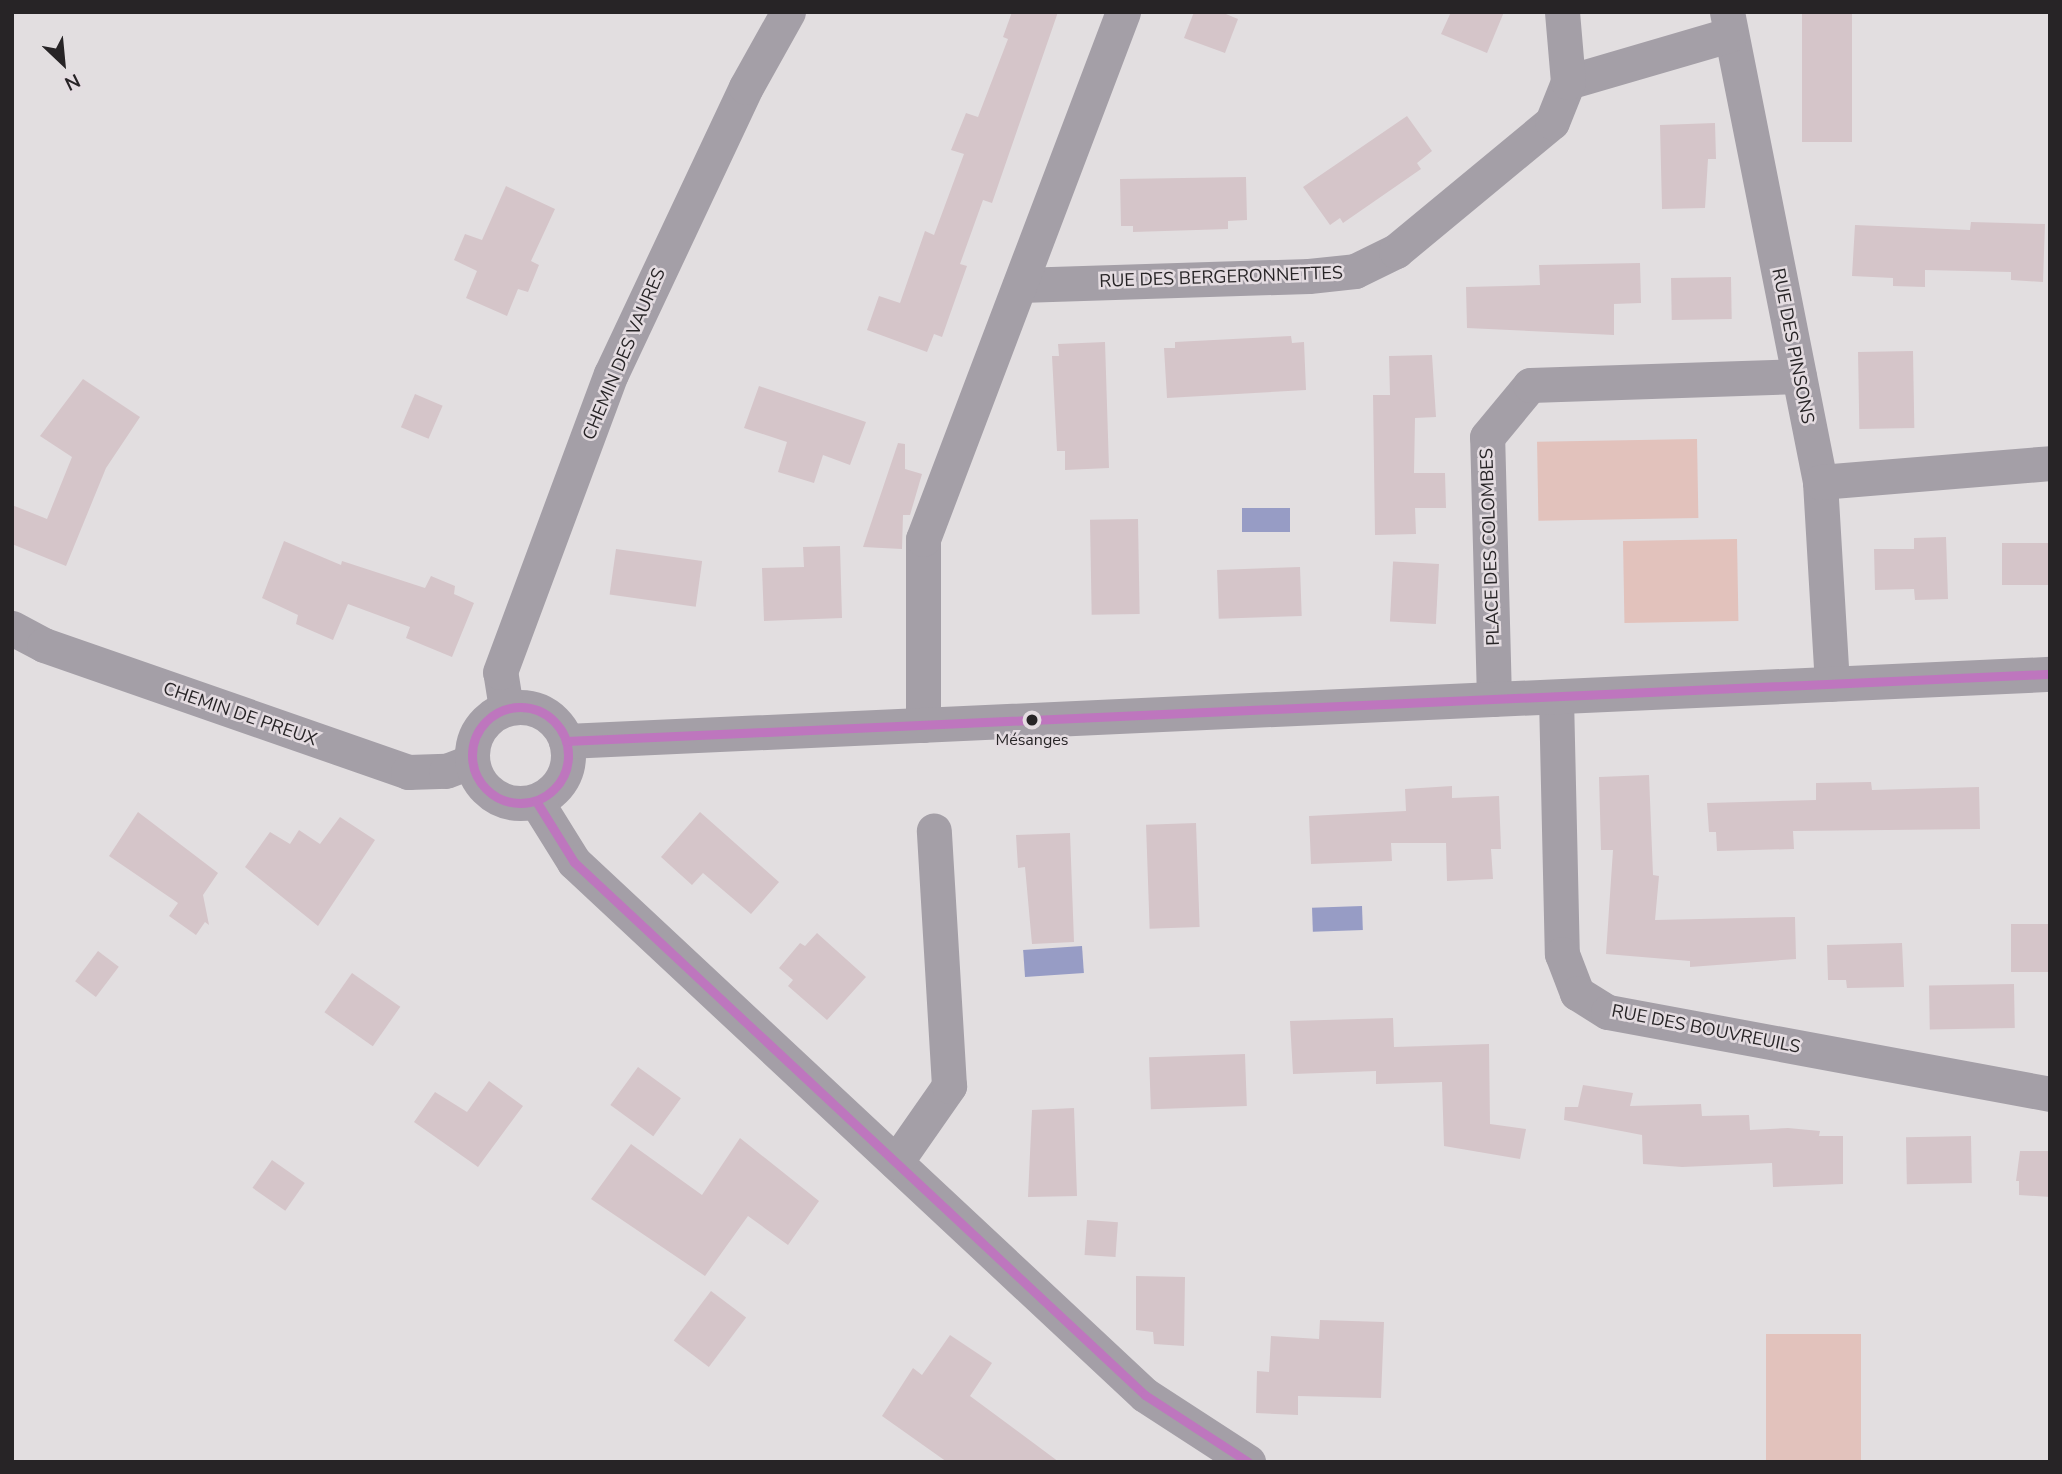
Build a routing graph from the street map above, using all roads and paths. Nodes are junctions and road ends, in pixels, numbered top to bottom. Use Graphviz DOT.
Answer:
graph roads {
  1 [pos="788,12"];
  2 [pos="1124,12"];
  3 [pos="1562,12"];
  4 [pos="1728,24"];
  5 [pos="1568,82"];
  6 [pos="1020,285"];
  7 [pos="1800,376"];
  8 [pos="2050,463"];
  9 [pos="1820,482"];
  10 [pos="12,628"];
  11 [pos="2050,674"];
  12 [pos="1832,684"];
  13 [pos="1556,696"];
  14 [pos="1494,699"];
  15 [pos="506,708"];
  16 [pos="923,725"];
  17 [pos="566,741"];
  18 [pos="472,761"];
  19 [pos="536,801"];
  20 [pos="934,830"];
  21 [pos="2050,1094"];
  22 [pos="896,1161"];
  23 [pos="1248,1462"];
  1 -- 15 [label="street, CHEMIN DES VAURES"];
  2 -- 6 [label="street"];
  3 -- 5 [label="street, RUE DES BERGERONNETTES"];
  4 -- 5 [label="street"];
  4 -- 7 [label="street, RUE DES PINSONS"];
  5 -- 6 [label="street, RUE DES BERGERONNETTES"];
  6 -- 16 [label="street"];
  7 -- 9 [label="street, RUE DES PINSONS"];
  7 -- 14 [label="street, PLACE DES COLOMBES"];
  8 -- 9 [label="street"];
  9 -- 12 [label="street, RUE DES PINSONS"];
  10 -- 18 [label="street, CHEMIN DE PREUX"];
  11 -- 12 [label="street"];
  12 -- 13 [label="street"];
  13 -- 14 [label="street"];
  13 -- 21 [label="street, RUE DES BOUVREUILS"];
  14 -- 16 [label="street"];
  15 -- 17 [label="street"];
  15 -- 18 [label="street"];
  16 -- 17 [label="street"];
  17 -- 19 [label="street"];
  18 -- 19 [label="street"];
  19 -- 22 [label="street"];
  20 -- 22 [label="street"];
  22 -- 23 [label="street"];
}
